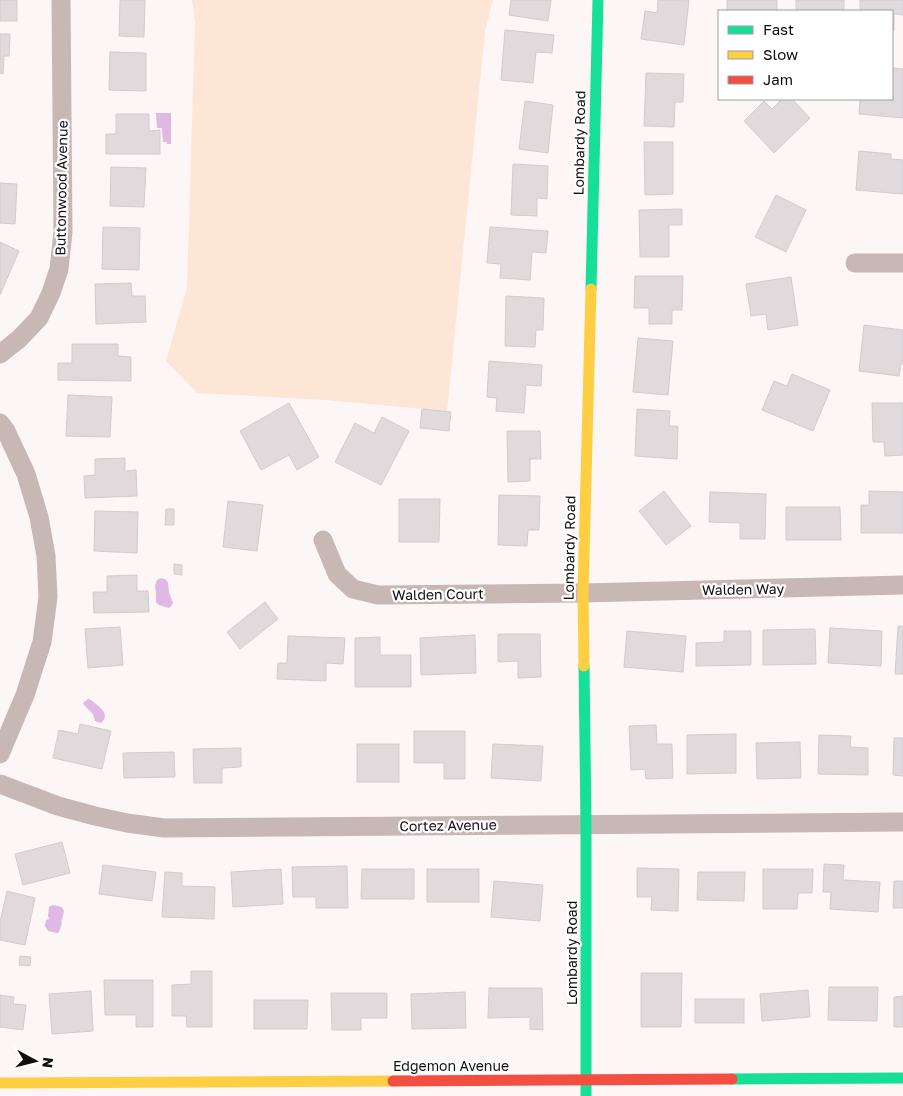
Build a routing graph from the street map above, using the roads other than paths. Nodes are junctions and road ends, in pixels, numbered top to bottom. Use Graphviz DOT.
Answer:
graph roads {
  1 [pos="61,0"];
  2 [pos="598,0"];
  3 [pos="855,263"];
  4 [pos="903,263"];
  5 [pos="0,354"];
  6 [pos="0,423"];
  7 [pos="324,540"];
  8 [pos="903,584"];
  9 [pos="583,593"];
  10 [pos="0,754"];
  11 [pos="0,784"];
  12 [pos="903,822"];
  13 [pos="586,824"];
  14 [pos="903,1078"];
  15 [pos="586,1080"];
  16 [pos="0,1083"];
  17 [pos="332,1089"];
  18 [pos="586,1096"];
  1 -- 5 [label="street, Buttonwood Avenue"];
  2 -- 9 [label="street, Lombardy Road"];
  3 -- 4 [label="street"];
  6 -- 10 [label="street"];
  7 -- 9 [label="street, Walden Court"];
  8 -- 9 [label="street, Walden Way"];
  9 -- 13 [label="street, Lombardy Road"];
  11 -- 13 [label="street, Cortez Avenue"];
  12 -- 13 [label="street, Cortez Avenue"];
  13 -- 15 [label="street, Lombardy Road"];
  14 -- 15 [label="street, Edgemon Avenue"];
  15 -- 17 [label="street, Edgemon Avenue"];
  15 -- 18 [label="street, Lombardy Road"];
  16 -- 17 [label="street, Edgemon Avenue"];
}
